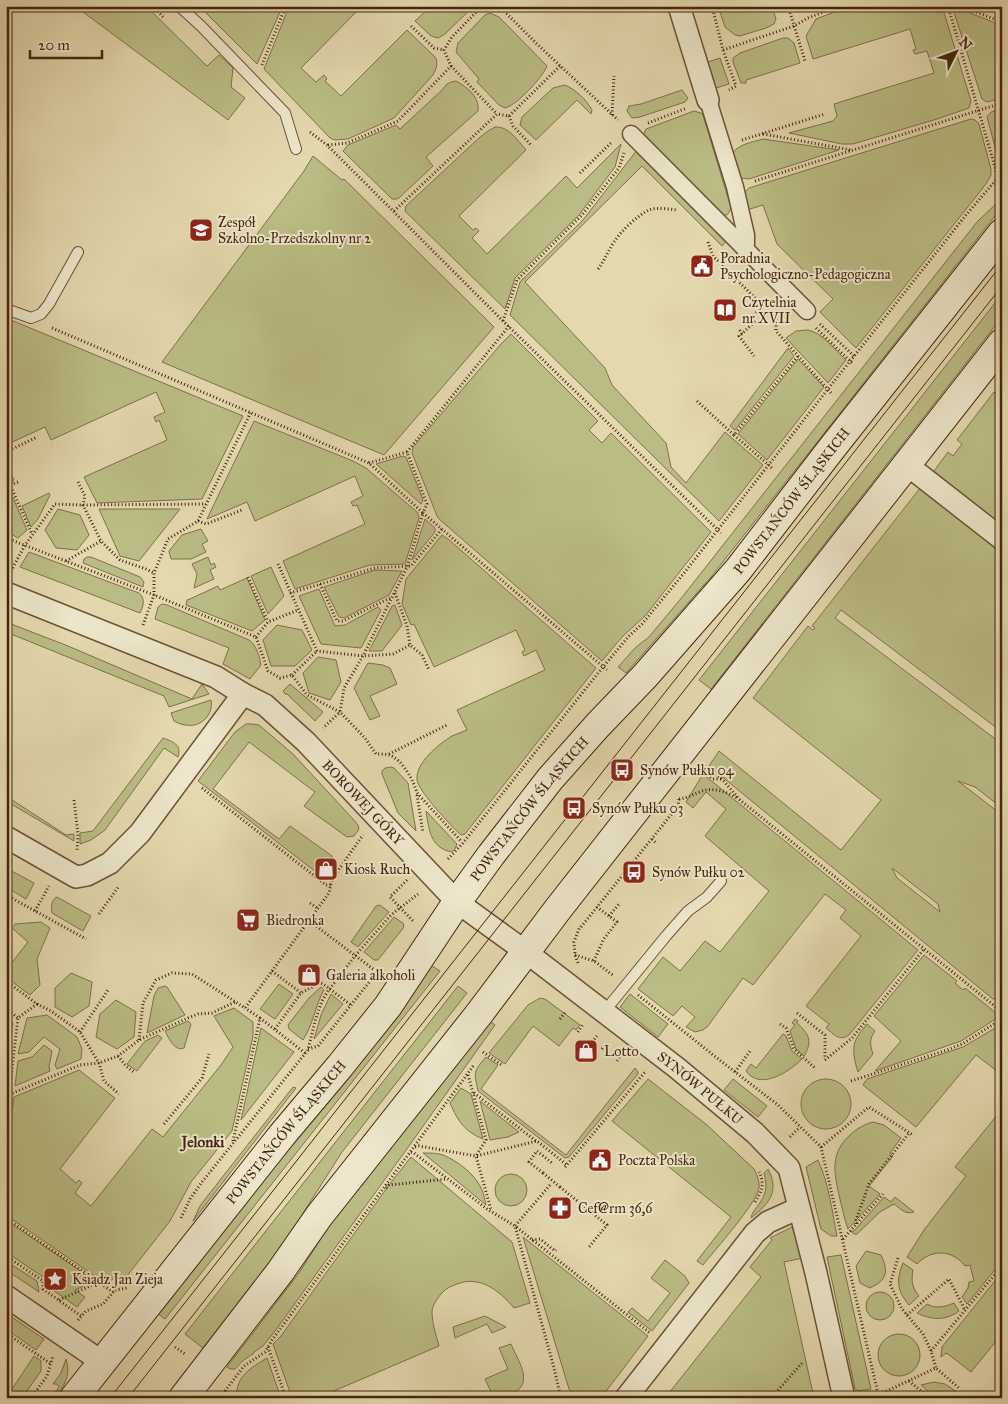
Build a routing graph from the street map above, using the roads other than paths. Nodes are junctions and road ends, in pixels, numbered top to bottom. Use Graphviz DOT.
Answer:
graph roads {
  1 [pos="178,6"];
  2 [pos="679,6"];
  3 [pos="708,100"];
  4 [pos="626,129"];
  5 [pos="296,149"];
  6 [pos="1002,233"];
  7 [pos="744,248"];
  8 [pos="78,252"];
  9 [pos="6,309"];
  10 [pos="808,316"];
  11 [pos="1002,343"];
  12 [pos="906,464"];
  13 [pos="1002,538"];
  14 [pos="8,583"];
  15 [pos="243,694"];
  16 [pos="6,837"];
  17 [pos="721,881"];
  18 [pos="457,902"];
  19 [pos="526,952"];
  20 [pos="604,1012"];
  21 [pos="799,1208"];
  22 [pos="6,1296"];
  23 [pos="102,1362"];
  24 [pos="74,1398"];
  25 [pos="183,1398"];
  26 [pos="626,1398"];
  27 [pos="844,1398"];
  1 -- 5 [label="lane"];
  2 -- 3 [label="street"];
  3 -- 7 [label="street"];
  4 -- 7 [label="street"];
  6 -- 18 [label="main road, POWSTAŃCÓW ŚLĄSKICH"];
  7 -- 10 [label="street"];
  8 -- 9 [label="lane"];
  11 -- 12 [label="main road"];
  12 -- 13 [label="street"];
  12 -- 19 [label="main road"];
  14 -- 15 [label="street, BOROWEJ GÓRY"];
  15 -- 16 [label="street"];
  15 -- 18 [label="street, BOROWEJ GÓRY"];
  17 -- 20 [label="lane"];
  18 -- 19 [label="street, BOROWEJ GÓRY"];
  18 -- 23 [label="main road, POWSTAŃCÓW ŚLĄSKICH"];
  19 -- 20 [label="street, SYNÓW PUŁKU"];
  19 -- 25 [label="main road"];
  20 -- 21 [label="street, SYNÓW PUŁKU"];
  21 -- 26 [label="street"];
  21 -- 27 [label="street, SYNÓW PUŁKU"];
  22 -- 23 [label="street"];
  23 -- 24 [label="main road, POWSTAŃCÓW ŚLĄSKICH"];
}
